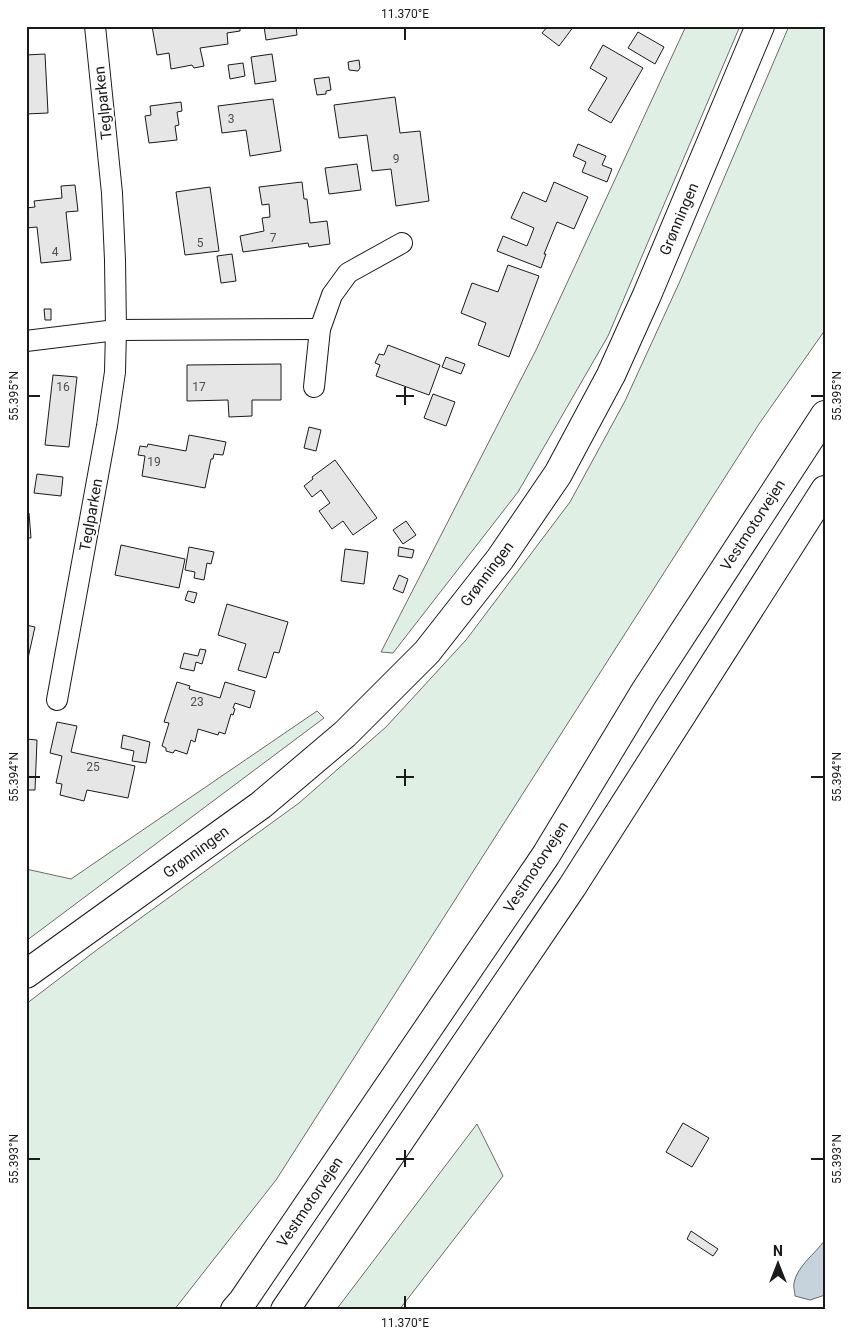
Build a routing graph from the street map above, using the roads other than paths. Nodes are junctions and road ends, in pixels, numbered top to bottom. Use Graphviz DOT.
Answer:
graph roads {
  1 [pos="95,26"];
  2 [pos="760,26"];
  3 [pos="402,242"];
  4 [pos="116,330"];
  5 [pos="320,330"];
  6 [pos="26,341"];
  7 [pos="314,387"];
  8 [pos="825,415"];
  9 [pos="825,490"];
  10 [pos="58,700"];
  11 [pos="26,974"];
  12 [pos="235,1310"];
  13 [pos="285,1310"];
  1 -- 4 [label="street, Teglparken"];
  2 -- 11 [label="main road, Grønningen"];
  3 -- 5 [label="street"];
  4 -- 5 [label="street"];
  4 -- 6 [label="street"];
  4 -- 10 [label="street, Teglparken"];
  5 -- 7 [label="street"];
  8 -- 12 [label="main road, Vestmotorvejen"];
  9 -- 13 [label="main road"];
}
